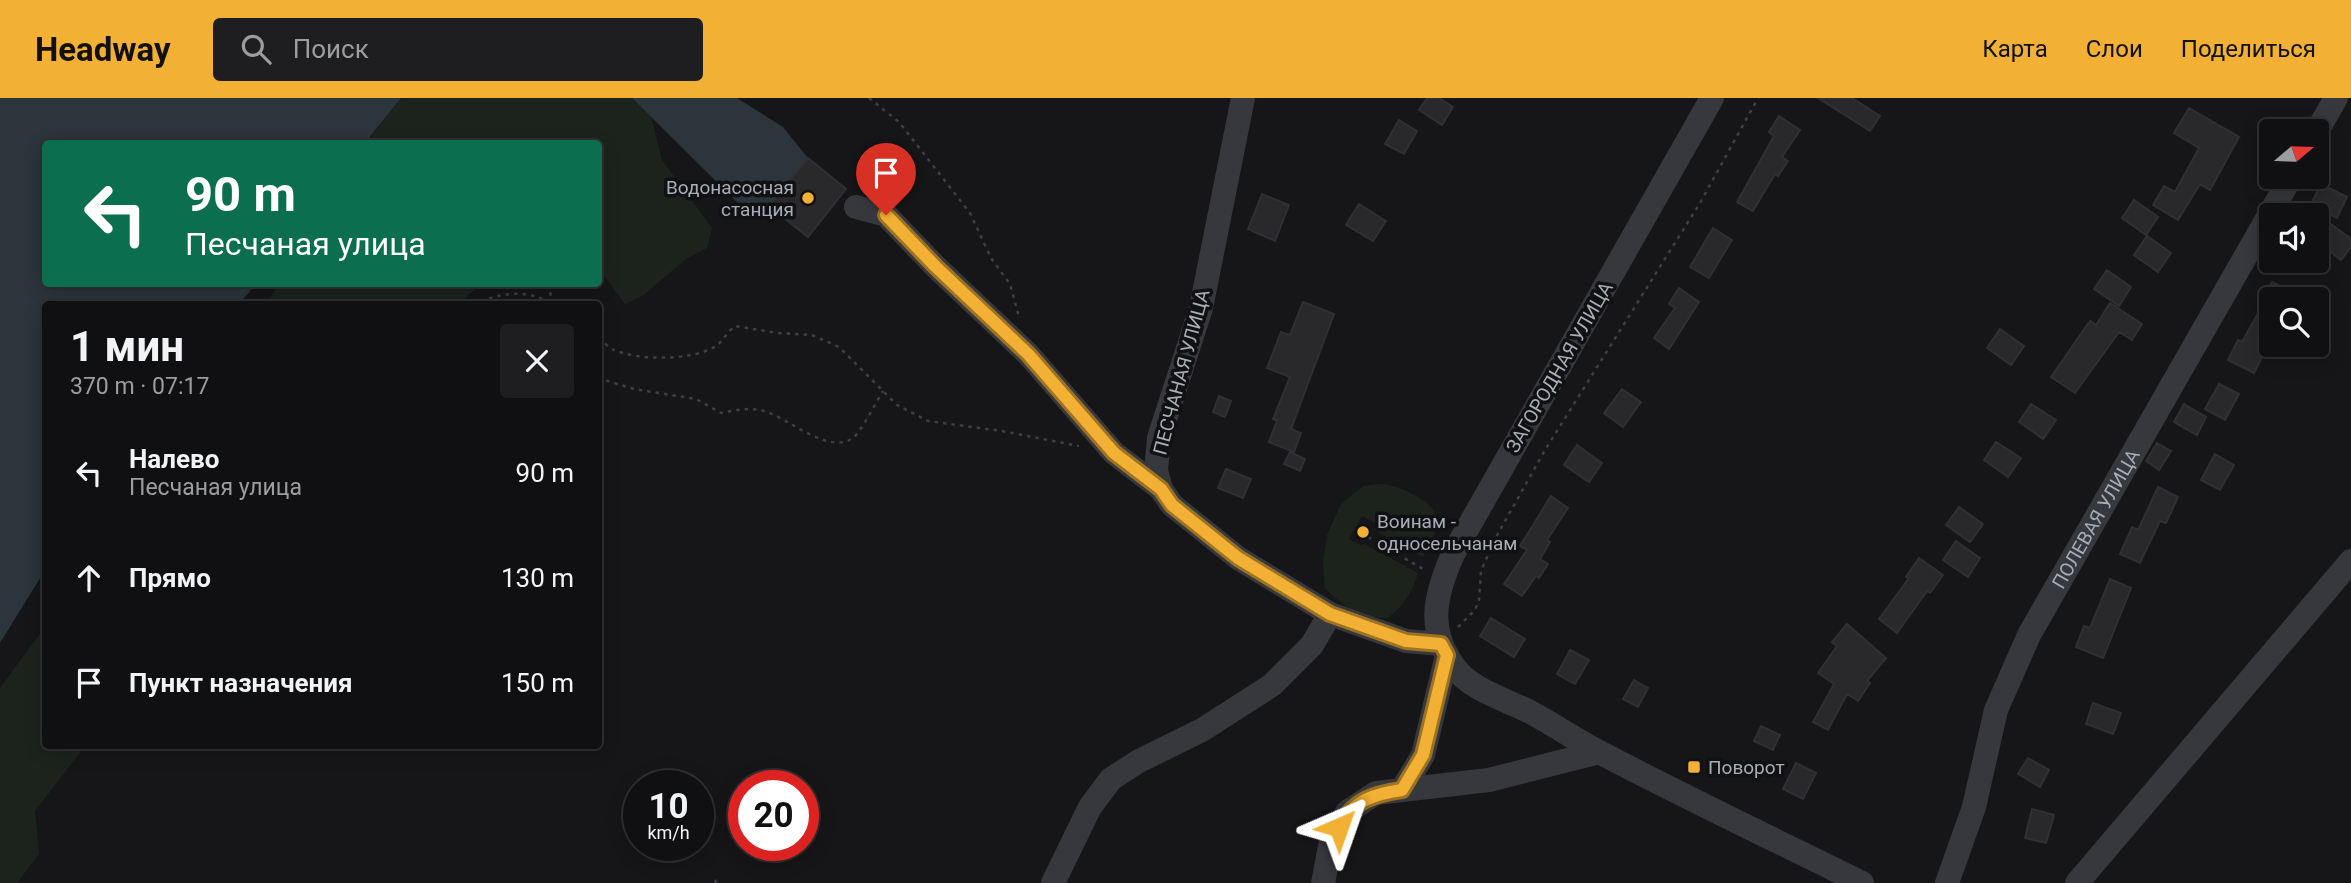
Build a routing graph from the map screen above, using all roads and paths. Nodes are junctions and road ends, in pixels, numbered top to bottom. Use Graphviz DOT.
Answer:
graph roads {
  1 [pos="869,98"];
  2 [pos="1243,98"];
  3 [pos="1712,98"];
  4 [pos="1758,98"];
  5 [pos="2329,101"];
  6 [pos="2322,119"];
  7 [pos="2284,189"];
  8 [pos="856,207"];
  9 [pos="481,301"];
  10 [pos="547,301"];
  11 [pos="1019,319"];
  12 [pos="602,342"];
  13 [pos="602,379"];
  14 [pos="883,391"];
  15 [pos="1114,453"];
  16 [pos="1161,489"];
  17 [pos="1368,537"];
  18 [pos="2351,561"];
  19 [pos="1441,580"];
  20 [pos="1330,614"];
  21 [pos="1444,649"];
  22 [pos="1599,752"];
  23 [pos="1402,790"];
  24 [pos="718,875"];
  25 [pos="715,883"];
  26 [pos="1053,883"];
  27 [pos="1323,883"];
  28 [pos="1862,883"];
  29 [pos="1947,883"];
  30 [pos="2077,883"];
  1 -- 11 [label="path"];
  2 -- 16 [label="street, ПЕСЧАНАЯ УЛИЦА"];
  3 -- 19 [label="street, ЗАГОРОДНАЯ УЛИЦА"];
  4 -- 21 [label="path"];
  5 -- 6 [label="street"];
  7 -- 29 [label="street, ПОЛЕВАЯ УЛИЦА"];
  8 -- 15 [label="street"];
  9 -- 10 [label="path"];
  12 -- 14 [label="path"];
  13 -- 14 [label="path"];
  14 -- 15 [label="path"];
  15 -- 16 [label="street"];
  16 -- 20 [label="street"];
  17 -- 19 [label="path"];
  18 -- 30 [label="street"];
  19 -- 21 [label="street, ЗАГОРОДНАЯ УЛИЦА"];
  20 -- 21 [label="street"];
  20 -- 26 [label="street"];
  21 -- 22 [label="street"];
  21 -- 23 [label="street"];
  22 -- 23 [label="street"];
  22 -- 28 [label="street"];
  23 -- 27 [label="street"];
  24 -- 25 [label="path"];
}
